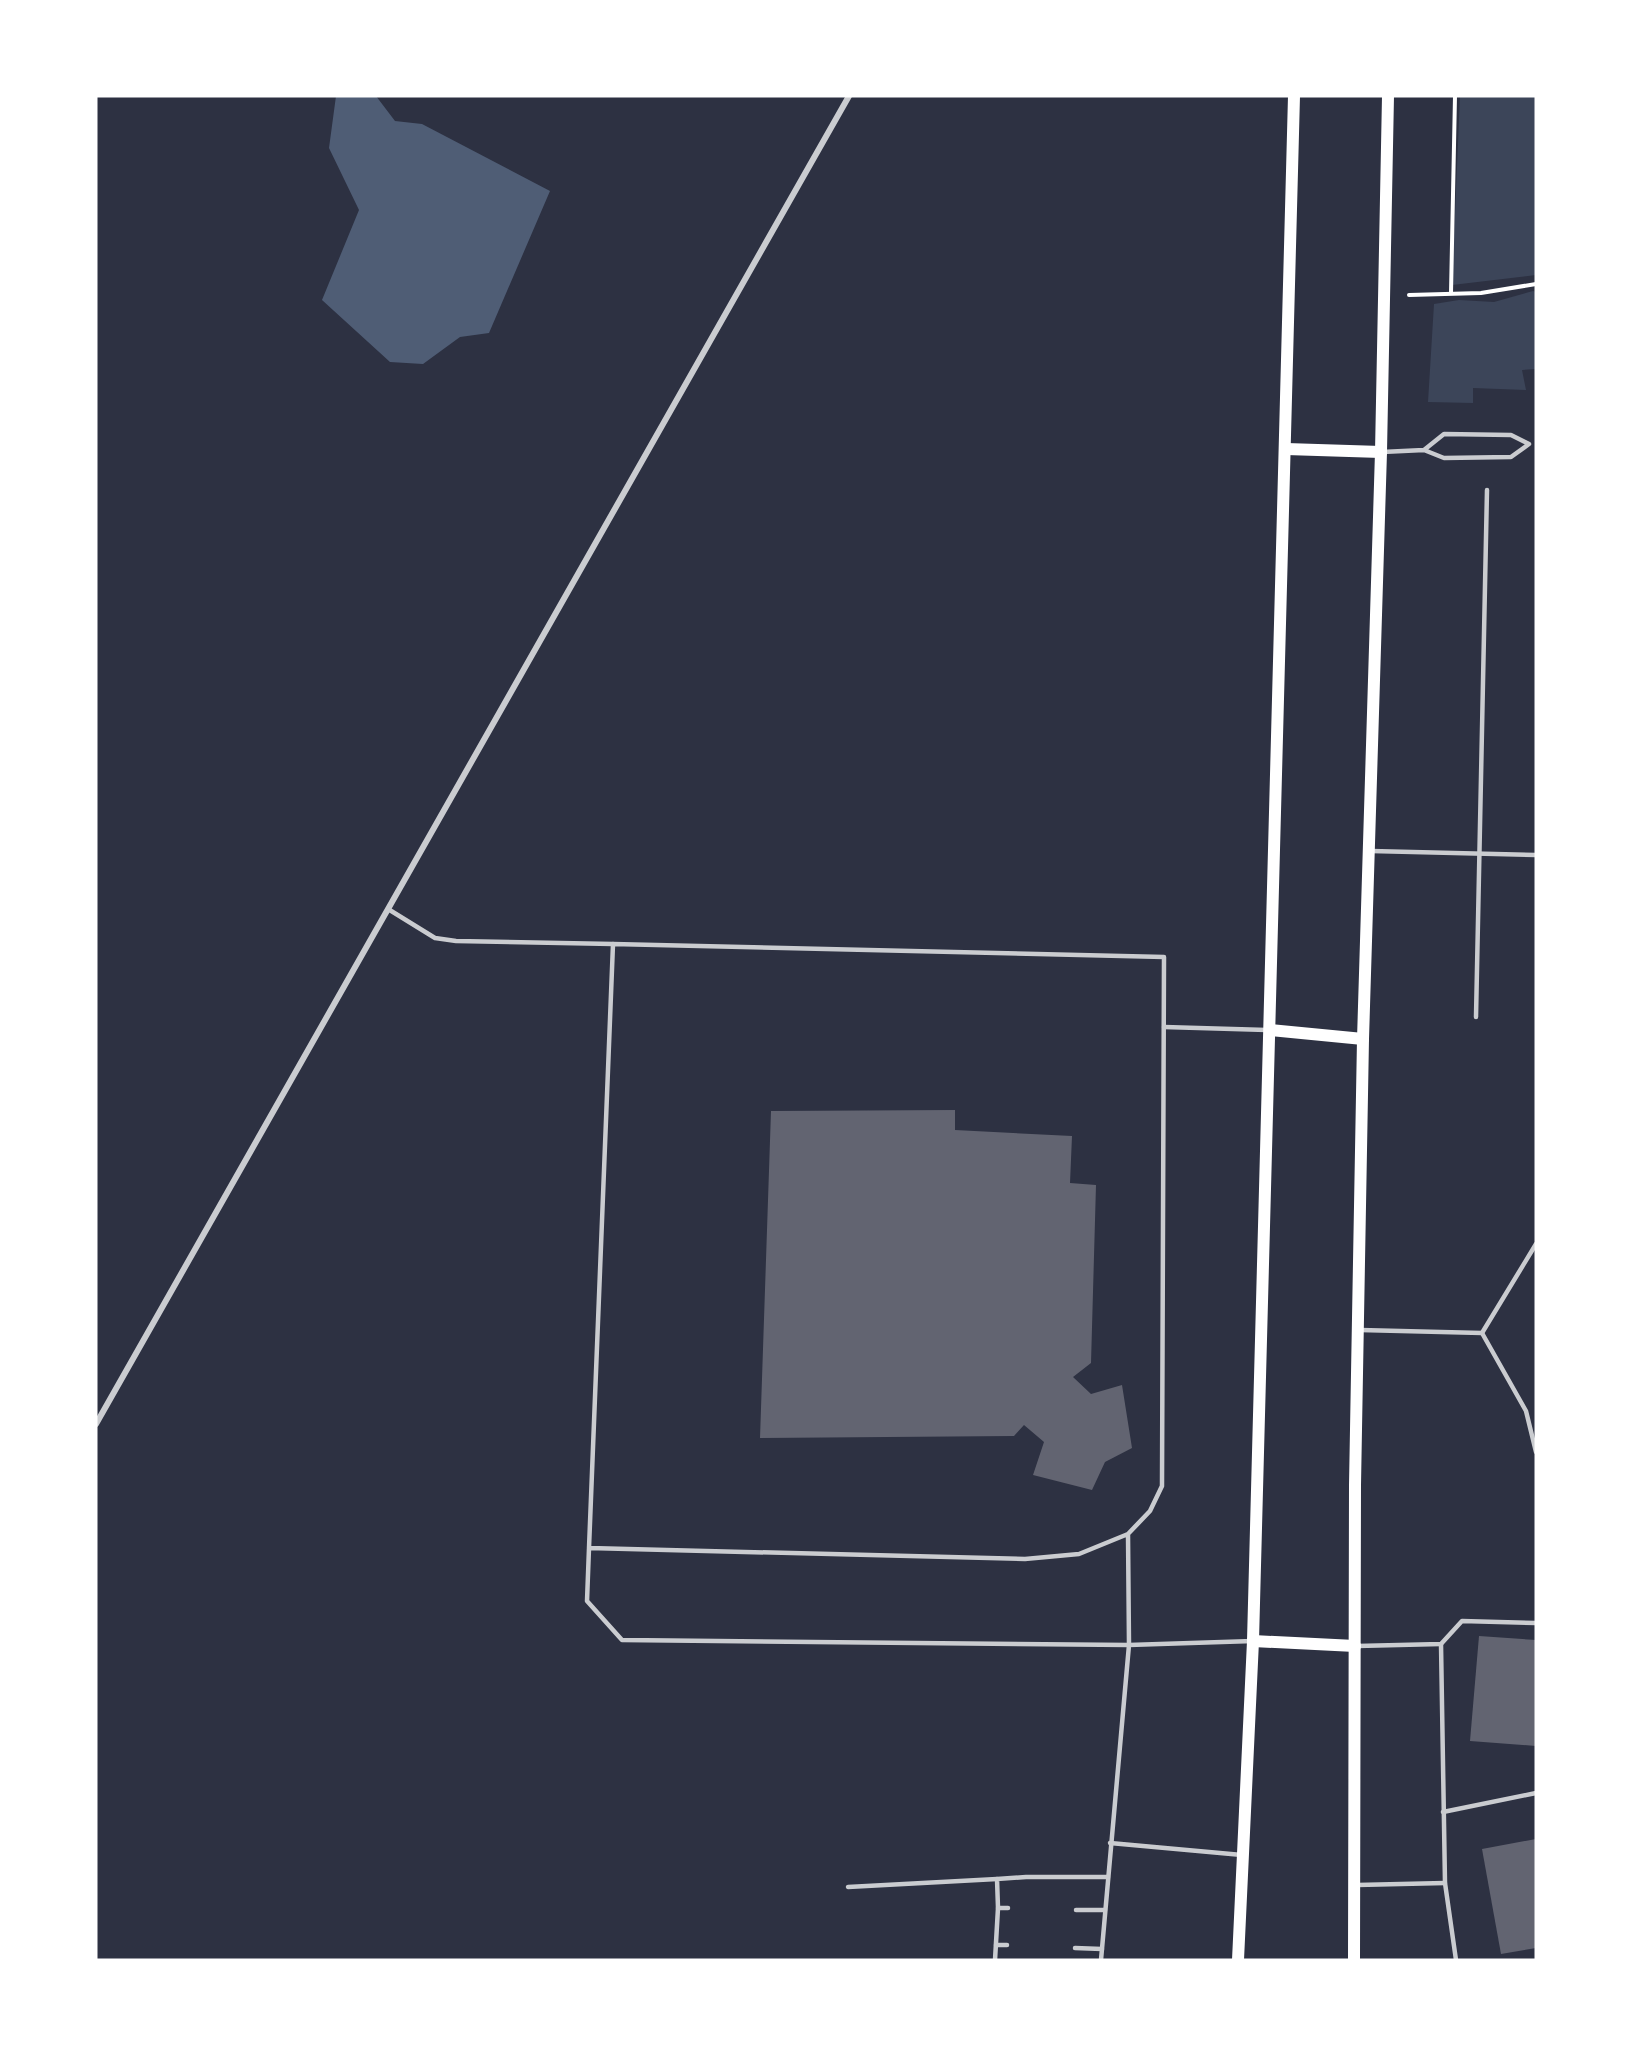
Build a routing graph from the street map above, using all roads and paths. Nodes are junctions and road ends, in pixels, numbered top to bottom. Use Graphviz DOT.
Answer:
graph roads {
  1 [pos="849,96"];
  2 [pos="1294,96"];
  3 [pos="1388,96"];
  4 [pos="1455,96"];
  5 [pos="1536,284"];
  6 [pos="1451,293"];
  7 [pos="1384,296"];
  8 [pos="1529,444"];
  9 [pos="1536,444"];
  10 [pos="1286,449"];
  11 [pos="1424,450"];
  12 [pos="1381,452"];
  13 [pos="1487,490"];
  14 [pos="1369,851"];
  15 [pos="1480,854"];
  16 [pos="1536,855"];
  17 [pos="388,909"];
  18 [pos="613,944"];
  19 [pos="1476,1017"];
  20 [pos="1164,1027"];
  21 [pos="1270,1030"];
  22 [pos="1363,1039"];
  23 [pos="1536,1244"];
  24 [pos="1358,1329"];
  25 [pos="1482,1333"];
  26 [pos="96,1424"];
  27 [pos="1536,1452"];
  28 [pos="1128,1534"];
  29 [pos="589,1548"];
  30 [pos="1536,1623"];
  31 [pos="1253,1641"];
  32 [pos="1441,1644"];
  33 [pos="1129,1645"];
  34 [pos="1355,1646"];
  35 [pos="1536,1793"];
  36 [pos="1443,1812"];
  37 [pos="1110,1843"];
  38 [pos="1243,1855"];
  39 [pos="1108,1876"];
  40 [pos="997,1879"];
  41 [pos="1445,1883"];
  42 [pos="1354,1885"];
  43 [pos="848,1887"];
  44 [pos="999,1908"];
  45 [pos="1008,1908"];
  46 [pos="1076,1910"];
  47 [pos="1105,1911"];
  48 [pos="996,1945"];
  49 [pos="1007,1945"];
  50 [pos="1075,1948"];
  51 [pos="1102,1949"];
  52 [pos="995,1960"];
  53 [pos="1101,1960"];
  54 [pos="1238,1960"];
  55 [pos="1354,1960"];
  56 [pos="1456,1960"];
  1 -- 17 [label="street"];
  2 -- 10 [label="main road"];
  3 -- 7 [label="main road"];
  4 -- 6 [label="path"];
  5 -- 6 [label="path"];
  6 -- 7 [label="path"];
  7 -- 12 [label="main road"];
  8 -- 9 [label="lane"];
  8 -- 11 [label="lane"];
  8 -- 11 [label="lane"];
  10 -- 12 [label="main road"];
  10 -- 21 [label="main road"];
  11 -- 12 [label="lane"];
  12 -- 14 [label="main road"];
  13 -- 15 [label="lane"];
  14 -- 15 [label="lane"];
  14 -- 22 [label="main road"];
  15 -- 16 [label="lane"];
  15 -- 19 [label="lane"];
  17 -- 18 [label="lane"];
  17 -- 26 [label="street"];
  18 -- 20 [label="lane"];
  18 -- 29 [label="lane"];
  20 -- 21 [label="lane"];
  20 -- 28 [label="lane"];
  21 -- 22 [label="main road"];
  21 -- 31 [label="main road"];
  22 -- 24 [label="main road"];
  23 -- 25 [label="lane"];
  24 -- 25 [label="lane"];
  24 -- 34 [label="main road"];
  25 -- 27 [label="lane"];
  28 -- 29 [label="lane"];
  28 -- 33 [label="lane"];
  29 -- 33 [label="lane"];
  30 -- 32 [label="lane"];
  31 -- 33 [label="lane"];
  31 -- 34 [label="main road"];
  31 -- 38 [label="main road"];
  32 -- 34 [label="lane"];
  32 -- 36 [label="lane"];
  33 -- 37 [label="lane"];
  34 -- 42 [label="main road"];
  35 -- 36 [label="lane"];
  36 -- 41 [label="lane"];
  37 -- 38 [label="lane"];
  37 -- 39 [label="lane"];
  38 -- 54 [label="main road"];
  39 -- 40 [label="lane"];
  39 -- 47 [label="lane"];
  40 -- 43 [label="lane"];
  40 -- 44 [label="lane"];
  41 -- 42 [label="lane"];
  41 -- 56 [label="lane"];
  42 -- 55 [label="main road"];
  44 -- 45 [label="lane"];
  44 -- 48 [label="lane"];
  46 -- 47 [label="lane"];
  47 -- 51 [label="lane"];
  48 -- 49 [label="lane"];
  48 -- 52 [label="lane"];
  50 -- 51 [label="lane"];
  51 -- 53 [label="lane"];
}
